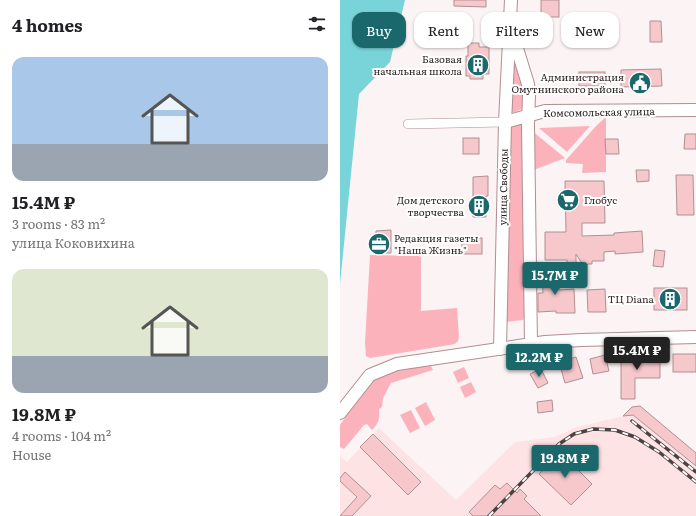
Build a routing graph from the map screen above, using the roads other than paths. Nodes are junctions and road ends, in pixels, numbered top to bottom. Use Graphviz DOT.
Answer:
graph roads {
  1 [pos="511,0"];
  2 [pos="511,12"];
  3 [pos="509,48"];
  4 [pos="518,48"];
  5 [pos="696,110"];
  6 [pos="528,116"];
  7 [pos="505,122"];
  8 [pos="408,124"];
  9 [pos="696,337"];
  10 [pos="531,344"];
  11 [pos="500,349"];
  12 [pos="340,414"];
  1 -- 2 [label="main road, улица Свободы"];
  3 -- 7 [label="main road, улица Свободы"];
  4 -- 6 [label="main road, улица Свободы"];
  5 -- 6 [label="main road, Комсомольская улица"];
  6 -- 7 [label="main road, Комсомольская улица"];
  6 -- 10 [label="main road, улица Свободы"];
  7 -- 8 [label="street, Комсомольская улица"];
  7 -- 11 [label="main road, улица Свободы"];
  9 -- 10 [label="main road"];
  10 -- 11 [label="main road"];
  11 -- 12 [label="main road"];
}
